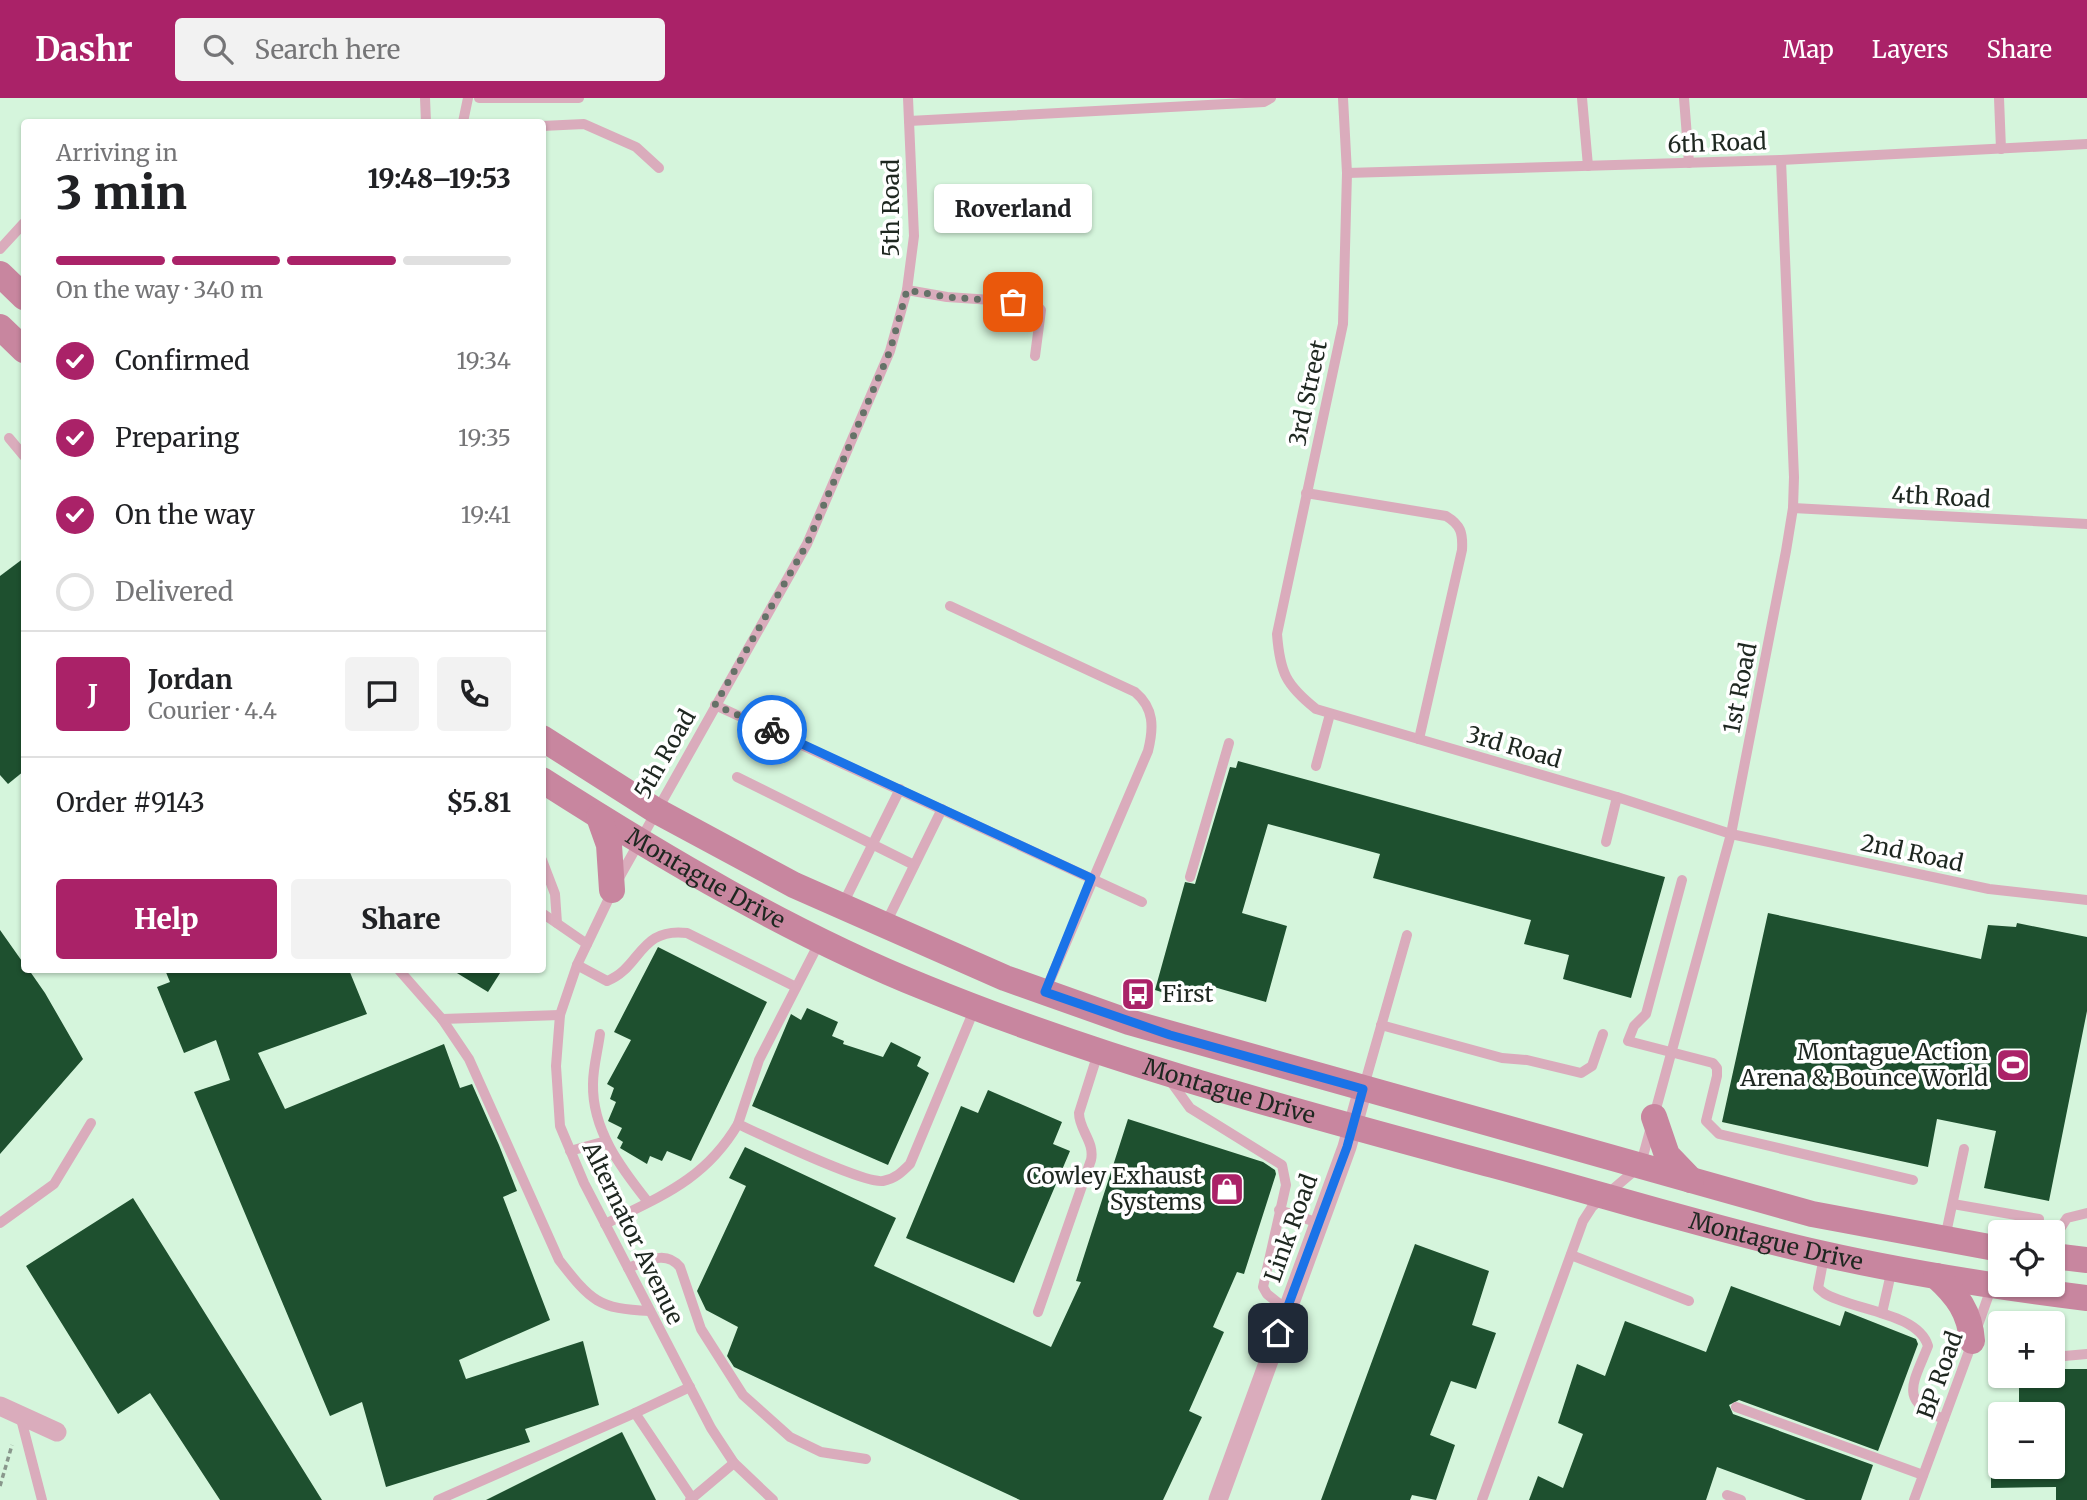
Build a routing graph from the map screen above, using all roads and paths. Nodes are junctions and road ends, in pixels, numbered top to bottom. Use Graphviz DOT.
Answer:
graph roads {
  1 [pos="425,98"];
  2 [pos="468,98"];
  3 [pos="480,98"];
  4 [pos="579,98"];
  5 [pos="908,98"];
  6 [pos="1271,98"];
  7 [pos="1343,98"];
  8 [pos="1582,98"];
  9 [pos="1684,98"];
  10 [pos="1999,98"];
  11 [pos="426,119"];
  12 [pos="465,119"];
  13 [pos="909,121"];
  14 [pos="546,126"];
  15 [pos="2087,144"];
  16 [pos="2001,149"];
  17 [pos="1780,160"];
  18 [pos="1689,163"];
  19 [pos="1588,166"];
  20 [pos="660,168"];
  21 [pos="1347,173"];
  22 [pos="21,229"];
  23 [pos="0,249"];
  24 [pos="0,274"];
  25 [pos="907,290"];
  26 [pos="21,295"];
  27 [pos="0,327"];
  28 [pos="21,347"];
  29 [pos="1035,356"];
  30 [pos="9,438"];
  31 [pos="21,452"];
  32 [pos="1306,493"];
  33 [pos="1793,508"];
  34 [pos="2087,524"];
  35 [pos="950,606"];
  36 [pos="1292,690"];
  37 [pos="715,705"];
  38 [pos="1330,713"];
  39 [pos="1419,739"];
  40 [pos="546,741"];
  41 [pos="1229,743"];
  42 [pos="1316,766"];
  43 [pos="737,777"];
  44 [pos="546,783"];
  45 [pos="900,789"];
  46 [pos="1617,797"];
  47 [pos="942,809"];
  48 [pos="655,810"];
  49 [pos="600,817"];
  50 [pos="1731,834"];
  51 [pos="638,841"];
  52 [pos="1606,842"];
  53 [pos="875,843"];
  54 [pos="914,865"];
  55 [pos="546,870"];
  56 [pos="1190,877"];
  57 [pos="1091,878"];
  58 [pos="1682,880"];
  59 [pos="612,890"];
  60 [pos="2087,900"];
  61 [pos="1142,902"];
  62 [pos="842,907"];
  63 [pos="546,916"];
  64 [pos="557,923"];
  65 [pos="884,926"];
  66 [pos="1407,935"];
  67 [pos="821,940"];
  68 [pos="587,944"];
  69 [pos="577,965"];
  70 [pos="402,973"];
  71 [pos="796,987"];
  72 [pos="1045,992"];
  73 [pos="975,1007"];
  74 [pos="560,1015"];
  75 [pos="442,1019"];
  76 [pos="1381,1025"];
  77 [pos="600,1034"];
  78 [pos="1602,1034"];
  79 [pos="1098,1052"];
  80 [pos="1673,1053"];
  81 [pos="1166,1074"];
  82 [pos="1363,1089"];
  83 [pos="1654,1116"];
  84 [pos="90,1123"];
  85 [pos="738,1124"];
  86 [pos="1354,1127"];
  87 [pos="606,1141"];
  88 [pos="1964,1149"];
  89 [pos="570,1150"];
  90 [pos="1640,1167"];
  91 [pos="1913,1180"];
  92 [pos="1695,1182"];
  93 [pos="1605,1196"];
  94 [pos="648,1202"];
  95 [pos="1953,1204"];
  96 [pos="1279,1210"];
  97 [pos="2087,1213"];
  98 [pos="2039,1219"];
  99 [pos="2065,1222"];
  100 [pos="0,1223"];
  101 [pos="1319,1223"];
  102 [pos="605,1224"];
  103 [pos="1945,1239"];
  104 [pos="1988,1247"];
  105 [pos="1824,1254"];
  106 [pos="1571,1255"];
  107 [pos="2065,1257"];
  108 [pos="2087,1260"];
  109 [pos="628,1268"];
  110 [pos="1892,1269"];
  111 [pos="1988,1274"];
  112 [pos="1936,1276"];
  113 [pos="2065,1292"];
  114 [pos="1988,1296"];
  115 [pos="2087,1298"];
  116 [pos="1689,1301"];
  117 [pos="1287,1310"];
  118 [pos="650,1311"];
  119 [pos="1038,1312"];
  120 [pos="1882,1313"];
  121 [pos="1972,1341"];
  122 [pos="2087,1354"];
  123 [pos="2065,1356"];
  124 [pos="690,1387"];
  125 [pos="0,1406"];
  126 [pos="1737,1407"];
  127 [pos="635,1413"];
  128 [pos="20,1415"];
  129 [pos="1944,1419"];
  130 [pos="57,1432"];
  131 [pos="866,1459"];
  132 [pos="734,1463"];
  133 [pos="1923,1475"];
  134 [pos="0,1486"];
  135 [pos="1727,1495"];
  136 [pos="691,1499"];
  137 [pos="42,1500"];
  138 [pos="438,1500"];
  139 [pos="773,1500"];
  140 [pos="1217,1500"];
  141 [pos="1482,1500"];
  142 [pos="1741,1500"];
  143 [pos="1914,1500"];
  1 -- 11 [label="lane"];
  2 -- 12 [label="lane"];
  3 -- 4 [label="lane"];
  5 -- 13 [label="lane, 5th Road"];
  6 -- 13 [label="lane"];
  7 -- 21 [label="lane, 3rd Street"];
  8 -- 19 [label="lane"];
  9 -- 18 [label="lane"];
  10 -- 16 [label="lane"];
  13 -- 25 [label="lane, 5th Road"];
  14 -- 20 [label="lane"];
  15 -- 16 [label="lane, 6th Road"];
  16 -- 17 [label="lane, 6th Road"];
  17 -- 18 [label="lane, 6th Road"];
  17 -- 33 [label="lane, 1st Road"];
  18 -- 19 [label="lane, 6th Road"];
  19 -- 21 [label="lane, 6th Road"];
  21 -- 32 [label="lane, 3rd Street"];
  22 -- 23 [label="lane"];
  24 -- 26 [label="main road"];
  25 -- 29 [label="lane"];
  25 -- 37 [label="lane, 5th Road"];
  27 -- 28 [label="main road"];
  30 -- 31 [label="lane"];
  32 -- 36 [label="lane, 3rd Street"];
  32 -- 39 [label="lane"];
  33 -- 34 [label="lane, 4th Road"];
  33 -- 50 [label="lane, 1st Road"];
  35 -- 57 [label="lane"];
  36 -- 38 [label="lane, 3rd Road"];
  37 -- 45 [label="lane"];
  37 -- 48 [label="lane, 5th Road"];
  38 -- 39 [label="lane, 3rd Road"];
  38 -- 42 [label="lane"];
  39 -- 46 [label="lane, 3rd Road"];
  40 -- 48 [label="main road, Montague Drive"];
  41 -- 56 [label="lane"];
  43 -- 53 [label="lane"];
  44 -- 49 [label="main road, Montague Drive"];
  45 -- 47 [label="lane"];
  45 -- 53 [label="lane"];
  46 -- 50 [label="lane, 3rd Road"];
  46 -- 52 [label="lane"];
  47 -- 54 [label="lane"];
  47 -- 57 [label="lane"];
  48 -- 51 [label="lane, 5th Road"];
  48 -- 62 [label="main road, Montague Drive"];
  49 -- 51 [label="main road, Montague Drive"];
  49 -- 59 [label="main road"];
  50 -- 60 [label="lane, 2nd Road"];
  50 -- 80 [label="lane, 1st Road"];
  51 -- 59 [label="lane, Alternator Avenue"];
  51 -- 67 [label="main road, Montague Drive"];
  53 -- 54 [label="lane"];
  53 -- 62 [label="lane"];
  54 -- 65 [label="lane"];
  55 -- 64 [label="lane"];
  57 -- 61 [label="lane"];
  57 -- 72 [label="lane"];
  58 -- 80 [label="lane"];
  59 -- 68 [label="lane, Alternator Avenue"];
  62 -- 65 [label="main road, Montague Drive"];
  63 -- 64 [label="lane"];
  64 -- 68 [label="lane"];
  65 -- 72 [label="main road, Montague Drive"];
  66 -- 76 [label="lane"];
  67 -- 71 [label="lane"];
  67 -- 73 [label="main road, Montague Drive"];
  68 -- 69 [label="lane, Alternator Avenue"];
  69 -- 71 [label="lane"];
  69 -- 74 [label="lane, Alternator Avenue"];
  70 -- 75 [label="lane"];
  71 -- 85 [label="lane"];
  72 -- 82 [label="main road, Montague Drive"];
  73 -- 79 [label="main road, Montague Drive"];
  73 -- 85 [label="lane"];
  74 -- 75 [label="lane"];
  74 -- 89 [label="lane, Alternator Avenue"];
  75 -- 118 [label="lane"];
  76 -- 78 [label="lane"];
  76 -- 82 [label="lane"];
  77 -- 87 [label="lane"];
  79 -- 81 [label="main road, Montague Drive"];
  79 -- 119 [label="lane"];
  80 -- 83 [label="lane, 1st Road"];
  80 -- 91 [label="lane"];
  81 -- 86 [label="main road, Montague Drive"];
  81 -- 96 [label="lane"];
  82 -- 86 [label="street, Link Road"];
  82 -- 90 [label="main road, Montague Drive"];
  83 -- 90 [label="lane, 1st Road"];
  83 -- 92 [label="main road"];
  84 -- 100 [label="lane"];
  85 -- 94 [label="lane"];
  86 -- 93 [label="main road, Montague Drive"];
  86 -- 101 [label="street, Link Road"];
  87 -- 89 [label="lane"];
  87 -- 94 [label="lane"];
  88 -- 95 [label="lane"];
  89 -- 102 [label="lane, Alternator Avenue"];
  90 -- 92 [label="main road, Montague Drive"];
  90 -- 93 [label="lane"];
  92 -- 103 [label="main road, Montague Drive"];
  93 -- 105 [label="main road, Montague Drive"];
  93 -- 106 [label="lane"];
  94 -- 102 [label="lane"];
  95 -- 98 [label="lane"];
  95 -- 103 [label="lane"];
  96 -- 101 [label="lane"];
  96 -- 117 [label="lane"];
  97 -- 99 [label="lane"];
  101 -- 117 [label="street, Link Road"];
  102 -- 109 [label="lane, Alternator Avenue"];
  103 -- 104 [label="main road, Montague Drive"];
  105 -- 110 [label="main road, Montague Drive"];
  105 -- 120 [label="lane"];
  106 -- 116 [label="lane"];
  106 -- 141 [label="lane"];
  107 -- 108 [label="main road"];
  109 -- 118 [label="lane, Alternator Avenue"];
  109 -- 131 [label="lane"];
  110 -- 112 [label="main road, Montague Drive"];
  110 -- 120 [label="lane"];
  111 -- 112 [label="main road, Montague Drive"];
  112 -- 121 [label="main road"];
  113 -- 115 [label="main road, Montague Drive"];
  114 -- 121 [label="lane, BP Road"];
  117 -- 140 [label="street, Link Road"];
  118 -- 124 [label="lane, Alternator Avenue"];
  120 -- 129 [label="lane"];
  121 -- 129 [label="lane, BP Road"];
  122 -- 123 [label="lane"];
  124 -- 127 [label="lane"];
  124 -- 132 [label="lane, Alternator Avenue"];
  125 -- 128 [label="street"];
  126 -- 133 [label="lane"];
  127 -- 136 [label="lane"];
  127 -- 138 [label="lane"];
  128 -- 130 [label="street"];
  128 -- 134 [label="path"];
  128 -- 137 [label="lane"];
  129 -- 133 [label="lane, BP Road"];
  132 -- 136 [label="lane"];
  132 -- 139 [label="lane, Alternator Avenue"];
  133 -- 143 [label="lane, BP Road"];
  135 -- 142 [label="lane"];
}
